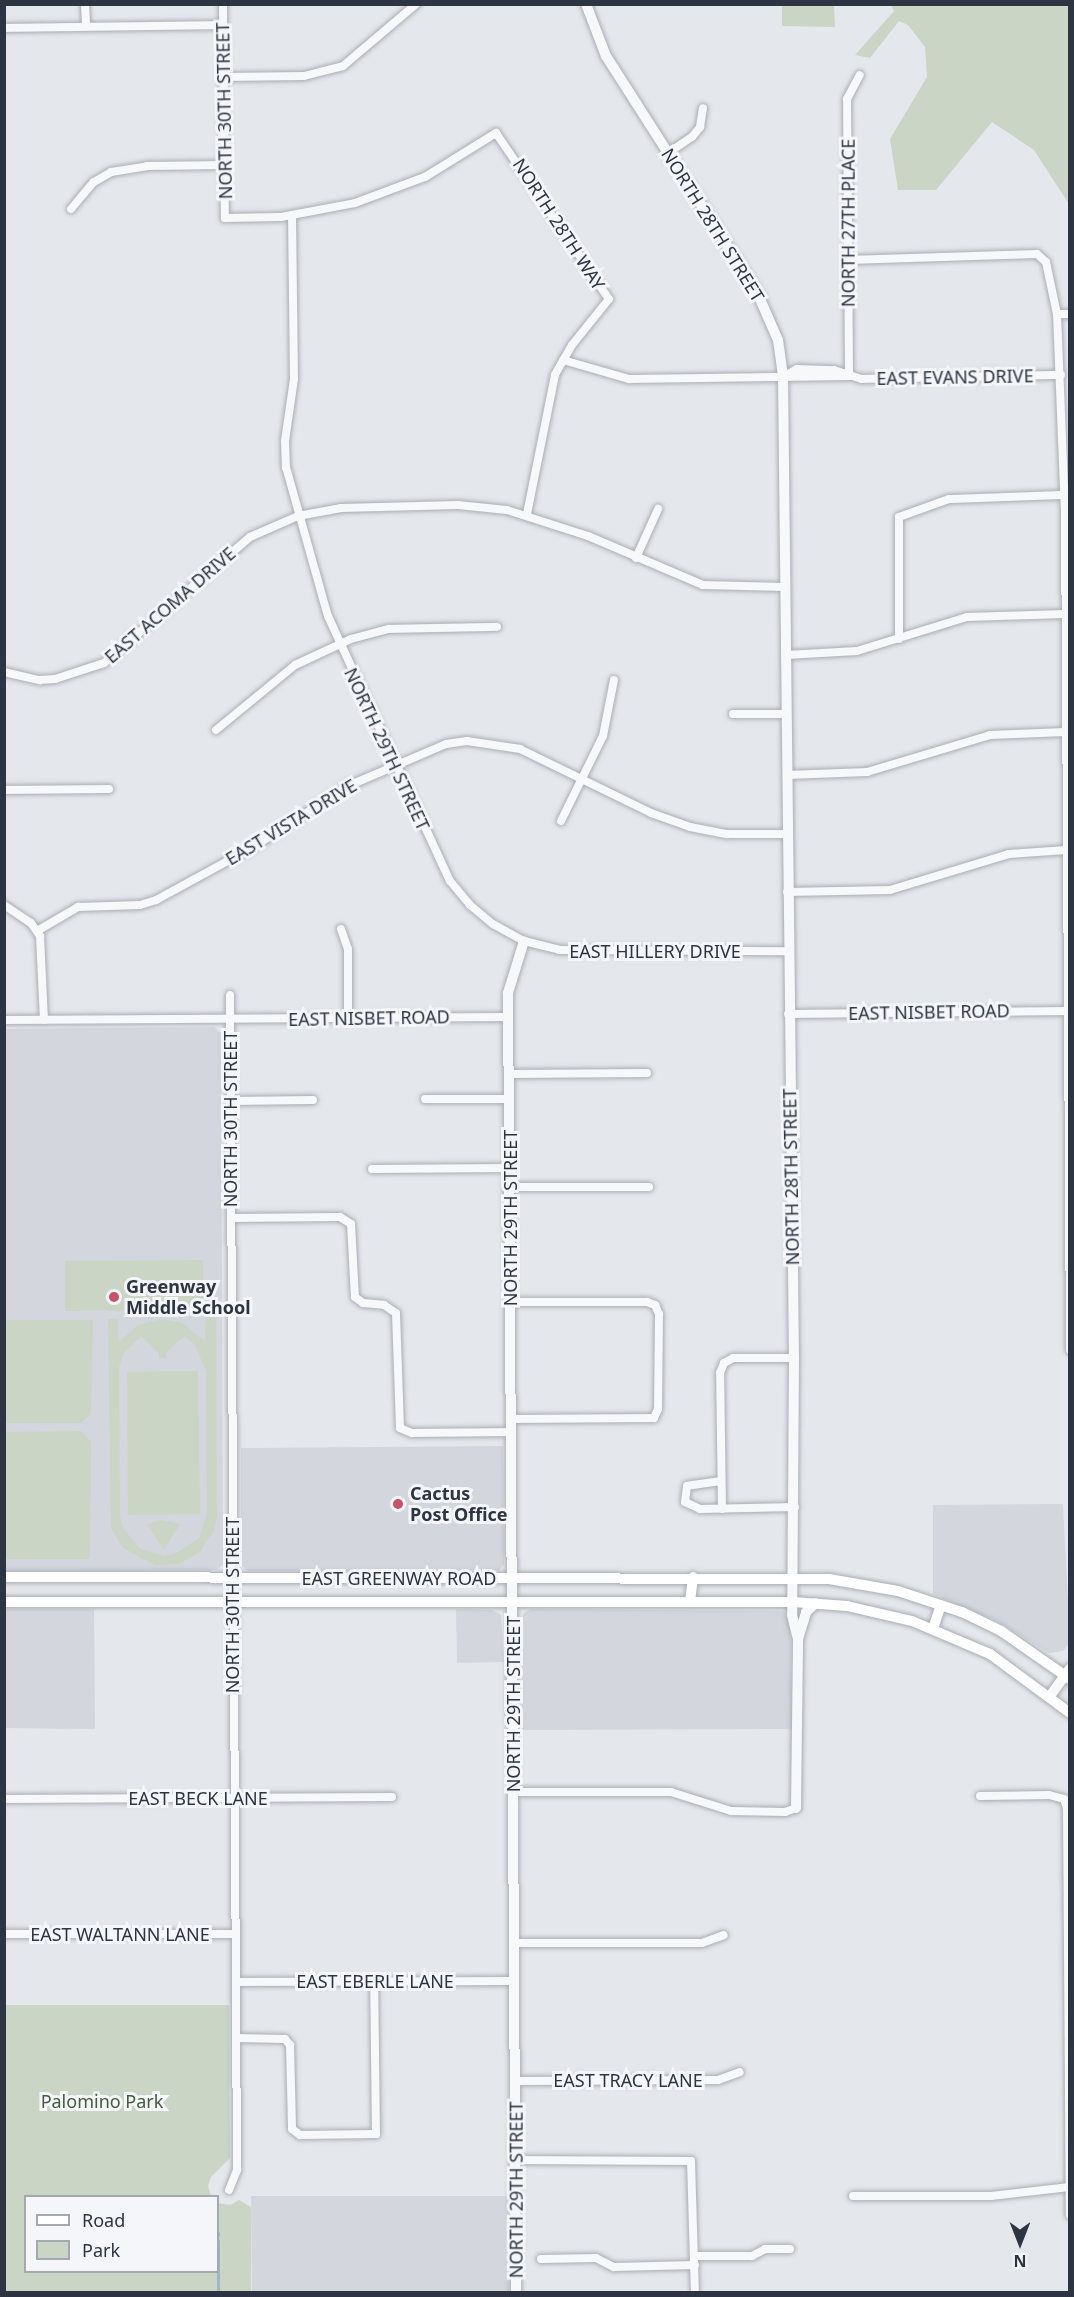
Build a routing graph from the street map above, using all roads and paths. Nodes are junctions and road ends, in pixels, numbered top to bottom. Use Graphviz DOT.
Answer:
graph roads {
  1 [pos="86,4"];
  2 [pos="223,4"];
  3 [pos="416,4"];
  4 [pos="586,4"];
  5 [pos="224,25"];
  6 [pos="86,26"];
  7 [pos="4,28"];
  8 [pos="860,75"];
  9 [pos="224,77"];
  10 [pos="703,108"];
  11 [pos="668,153"];
  12 [pos="225,165"];
  13 [pos="71,209"];
  14 [pos="292,215"];
  15 [pos="848,260"];
  16 [pos="1057,314"];
  17 [pos="1070,314"];
  18 [pos="563,360"];
  19 [pos="1061,375"];
  20 [pos="849,376"];
  21 [pos="783,377"];
  22 [pos="1066,435"];
  23 [pos="1064,495"];
  24 [pos="658,509"];
  25 [pos="526,514"];
  26 [pos="298,516"];
  27 [pos="636,558"];
  28 [pos="1067,560"];
  29 [pos="784,587"];
  30 [pos="1065,614"];
  31 [pos="497,627"];
  32 [pos="899,639"];
  33 [pos="340,644"];
  34 [pos="786,655"];
  35 [pos="4,672"];
  36 [pos="614,680"];
  37 [pos="1067,682"];
  38 [pos="733,714"];
  39 [pos="786,714"];
  40 [pos="216,730"];
  41 [pos="1065,732"];
  42 [pos="395,765"];
  43 [pos="787,775"];
  44 [pos="582,779"];
  45 [pos="109,789"];
  46 [pos="4,790"];
  47 [pos="1068,799"];
  48 [pos="561,820"];
  49 [pos="787,834"];
  50 [pos="1066,850"];
  51 [pos="787,892"];
  52 [pos="1068,904"];
  53 [pos="4,905"];
  54 [pos="341,929"];
  55 [pos="37,931"];
  56 [pos="524,941"];
  57 [pos="788,951"];
  58 [pos="230,995"];
  59 [pos="1068,1011"];
  60 [pos="789,1014"];
  61 [pos="509,1017"];
  62 [pos="348,1018"];
  63 [pos="230,1019"];
  64 [pos="4,1020"];
  65 [pos="44,1020"];
  66 [pos="647,1073"];
  67 [pos="509,1074"];
  68 [pos="425,1099"];
  69 [pos="509,1099"];
  70 [pos="313,1100"];
  71 [pos="230,1101"];
  72 [pos="509,1168"];
  73 [pos="372,1169"];
  74 [pos="510,1187"];
  75 [pos="648,1187"];
  76 [pos="231,1218"];
  77 [pos="510,1302"];
  78 [pos="1070,1350"];
  79 [pos="794,1358"];
  80 [pos="511,1419"];
  81 [pos="511,1432"];
  82 [pos="721,1481"];
  83 [pos="795,1507"];
  84 [pos="722,1509"];
  85 [pos="4,1577"];
  86 [pos="512,1577"];
  87 [pos="693,1577"];
  88 [pos="794,1577"];
  89 [pos="232,1579"];
  90 [pos="4,1602"];
  91 [pos="232,1602"];
  92 [pos="512,1602"];
  93 [pos="690,1602"];
  94 [pos="793,1602"];
  95 [pos="816,1603"];
  96 [pos="941,1605"];
  97 [pos="933,1629"];
  98 [pos="798,1639"];
  99 [pos="1068,1674"];
  100 [pos="1050,1696"];
  101 [pos="1070,1713"];
  102 [pos="513,1792"];
  103 [pos="980,1796"];
  104 [pos="392,1797"];
  105 [pos="233,1798"];
  106 [pos="4,1799"];
  107 [pos="796,1808"];
  108 [pos="1069,1928"];
  109 [pos="4,1934"];
  110 [pos="235,1934"];
  111 [pos="724,1935"];
  112 [pos="514,1942"];
  113 [pos="374,1981"];
  114 [pos="514,1981"];
  115 [pos="236,1982"];
  116 [pos="236,2038"];
  117 [pos="740,2072"];
  118 [pos="515,2081"];
  119 [pos="515,2160"];
  120 [pos="1069,2187"];
  121 [pos="229,2190"];
  122 [pos="853,2196"];
  123 [pos="1070,2215"];
  124 [pos="790,2249"];
  125 [pos="695,2256"];
  126 [pos="541,2259"];
  127 [pos="695,2265"];
  128 [pos="516,2292"];
  129 [pos="695,2292"];
  1 -- 6 [label="street"];
  2 -- 5 [label="street, NORTH 30TH STREET"];
  3 -- 9 [label="street"];
  4 -- 11 [label="street, NORTH 28TH STREET"];
  5 -- 6 [label="street"];
  5 -- 9 [label="street, NORTH 30TH STREET"];
  6 -- 7 [label="street"];
  8 -- 15 [label="street, NORTH 27TH PLACE"];
  9 -- 12 [label="street, NORTH 30TH STREET"];
  10 -- 11 [label="street"];
  11 -- 21 [label="street, NORTH 28TH STREET"];
  12 -- 13 [label="street"];
  12 -- 14 [label="street, NORTH 30TH STREET"];
  14 -- 18 [label="street, NORTH 28TH WAY"];
  14 -- 26 [label="street, NORTH 29TH STREET"];
  15 -- 16 [label="street"];
  15 -- 20 [label="street, NORTH 27TH PLACE"];
  16 -- 17 [label="street"];
  16 -- 19 [label="street"];
  18 -- 21 [label="street, EAST EVANS DRIVE"];
  18 -- 25 [label="street, NORTH 28TH WAY"];
  19 -- 20 [label="street, EAST EVANS DRIVE"];
  19 -- 22 [label="street"];
  20 -- 21 [label="street, EAST EVANS DRIVE"];
  21 -- 29 [label="street, NORTH 28TH STREET"];
  22 -- 23 [label="street"];
  23 -- 28 [label="street"];
  23 -- 32 [label="street"];
  24 -- 27 [label="street"];
  25 -- 26 [label="street, EAST ACOMA DRIVE"];
  25 -- 27 [label="street, EAST ACOMA DRIVE"];
  26 -- 33 [label="street, NORTH 29TH STREET"];
  26 -- 35 [label="street, EAST ACOMA DRIVE"];
  27 -- 29 [label="street, EAST ACOMA DRIVE"];
  28 -- 30 [label="street"];
  29 -- 34 [label="street, NORTH 28TH STREET"];
  30 -- 32 [label="street"];
  30 -- 37 [label="street"];
  31 -- 33 [label="street"];
  32 -- 34 [label="street"];
  33 -- 40 [label="street"];
  33 -- 42 [label="street, NORTH 29TH STREET"];
  34 -- 39 [label="street, NORTH 28TH STREET"];
  36 -- 44 [label="street"];
  37 -- 41 [label="street"];
  38 -- 39 [label="street"];
  39 -- 43 [label="street, NORTH 28TH STREET"];
  41 -- 43 [label="street"];
  41 -- 47 [label="street"];
  42 -- 44 [label="street, EAST VISTA DRIVE"];
  42 -- 55 [label="street, EAST VISTA DRIVE"];
  42 -- 56 [label="street, NORTH 29TH STREET"];
  43 -- 49 [label="street, NORTH 28TH STREET"];
  44 -- 48 [label="street"];
  44 -- 49 [label="street, EAST VISTA DRIVE"];
  45 -- 46 [label="street"];
  47 -- 50 [label="street"];
  49 -- 51 [label="street, NORTH 28TH STREET"];
  50 -- 51 [label="street"];
  50 -- 52 [label="street"];
  51 -- 57 [label="street, NORTH 28TH STREET"];
  52 -- 59 [label="street"];
  53 -- 55 [label="street"];
  54 -- 62 [label="street"];
  55 -- 65 [label="street"];
  56 -- 57 [label="street, EAST HILLERY DRIVE"];
  56 -- 61 [label="street, NORTH 29TH STREET"];
  57 -- 60 [label="street, NORTH 28TH STREET"];
  58 -- 63 [label="street"];
  59 -- 60 [label="street, EAST NISBET ROAD"];
  59 -- 78 [label="street"];
  60 -- 79 [label="street, NORTH 28TH STREET"];
  61 -- 62 [label="street, EAST NISBET ROAD"];
  61 -- 67 [label="street, NORTH 29TH STREET"];
  62 -- 63 [label="street, EAST NISBET ROAD"];
  63 -- 65 [label="street, EAST NISBET ROAD"];
  63 -- 71 [label="street, NORTH 30TH STREET"];
  64 -- 65 [label="street, EAST NISBET ROAD"];
  66 -- 67 [label="street"];
  67 -- 69 [label="street, NORTH 29TH STREET"];
  68 -- 69 [label="street"];
  69 -- 72 [label="street, NORTH 29TH STREET"];
  70 -- 71 [label="street"];
  71 -- 76 [label="street, NORTH 30TH STREET"];
  72 -- 73 [label="street"];
  72 -- 74 [label="street, NORTH 29TH STREET"];
  74 -- 75 [label="street"];
  74 -- 77 [label="street, NORTH 29TH STREET"];
  76 -- 81 [label="street"];
  76 -- 89 [label="street, NORTH 30TH STREET"];
  77 -- 80 [label="street, NORTH 29TH STREET"];
  77 -- 80 [label="street"];
  79 -- 82 [label="street"];
  79 -- 83 [label="street, NORTH 28TH STREET"];
  80 -- 81 [label="street, NORTH 29TH STREET"];
  81 -- 86 [label="street, NORTH 29TH STREET"];
  82 -- 84 [label="street"];
  82 -- 84 [label="street"];
  83 -- 84 [label="street"];
  83 -- 88 [label="street, NORTH 28TH STREET"];
  85 -- 89 [label="main road, EAST GREENWAY ROAD"];
  86 -- 87 [label="main road, EAST GREENWAY ROAD"];
  86 -- 89 [label="main road, EAST GREENWAY ROAD"];
  86 -- 92 [label="street, NORTH 29TH STREET"];
  87 -- 88 [label="main road, EAST GREENWAY ROAD"];
  87 -- 93 [label="main road"];
  88 -- 94 [label="street, NORTH 28TH STREET"];
  88 -- 96 [label="main road, EAST GREENWAY ROAD"];
  89 -- 91 [label="street, NORTH 30TH STREET"];
  90 -- 91 [label="main road, EAST GREENWAY ROAD"];
  91 -- 92 [label="main road, EAST GREENWAY ROAD"];
  91 -- 105 [label="street, NORTH 30TH STREET"];
  92 -- 93 [label="main road, EAST GREENWAY ROAD"];
  92 -- 102 [label="street, NORTH 29TH STREET"];
  93 -- 94 [label="main road, EAST GREENWAY ROAD"];
  94 -- 95 [label="main road, EAST GREENWAY ROAD"];
  94 -- 98 [label="street, NORTH 28TH STREET"];
  95 -- 97 [label="main road, EAST GREENWAY ROAD"];
  95 -- 98 [label="street, NORTH 28TH STREET"];
  96 -- 97 [label="main road"];
  96 -- 99 [label="main road, EAST GREENWAY ROAD"];
  97 -- 100 [label="main road, EAST GREENWAY ROAD"];
  98 -- 107 [label="street, NORTH 28TH STREET"];
  99 -- 100 [label="street"];
  100 -- 101 [label="main road, EAST GREENWAY ROAD"];
  102 -- 107 [label="street"];
  102 -- 112 [label="street, NORTH 29TH STREET"];
  103 -- 108 [label="street"];
  104 -- 105 [label="street, EAST BECK LANE"];
  105 -- 106 [label="street, EAST BECK LANE"];
  105 -- 110 [label="street, NORTH 30TH STREET"];
  108 -- 120 [label="street"];
  109 -- 110 [label="street, EAST WALTANN LANE"];
  110 -- 115 [label="street, NORTH 30TH STREET"];
  111 -- 112 [label="street"];
  112 -- 114 [label="street, NORTH 29TH STREET"];
  113 -- 114 [label="street, EAST EBERLE LANE"];
  113 -- 115 [label="street, EAST EBERLE LANE"];
  113 -- 116 [label="street"];
  114 -- 118 [label="street, NORTH 29TH STREET"];
  115 -- 116 [label="street, NORTH 30TH STREET"];
  116 -- 121 [label="street, NORTH 30TH STREET"];
  117 -- 118 [label="street, EAST TRACY LANE"];
  118 -- 119 [label="street, NORTH 29TH STREET"];
  119 -- 125 [label="street"];
  119 -- 128 [label="street, NORTH 29TH STREET"];
  120 -- 122 [label="street"];
  120 -- 123 [label="street"];
  124 -- 125 [label="street"];
  125 -- 127 [label="street"];
  126 -- 127 [label="street"];
  127 -- 129 [label="street"];
}
